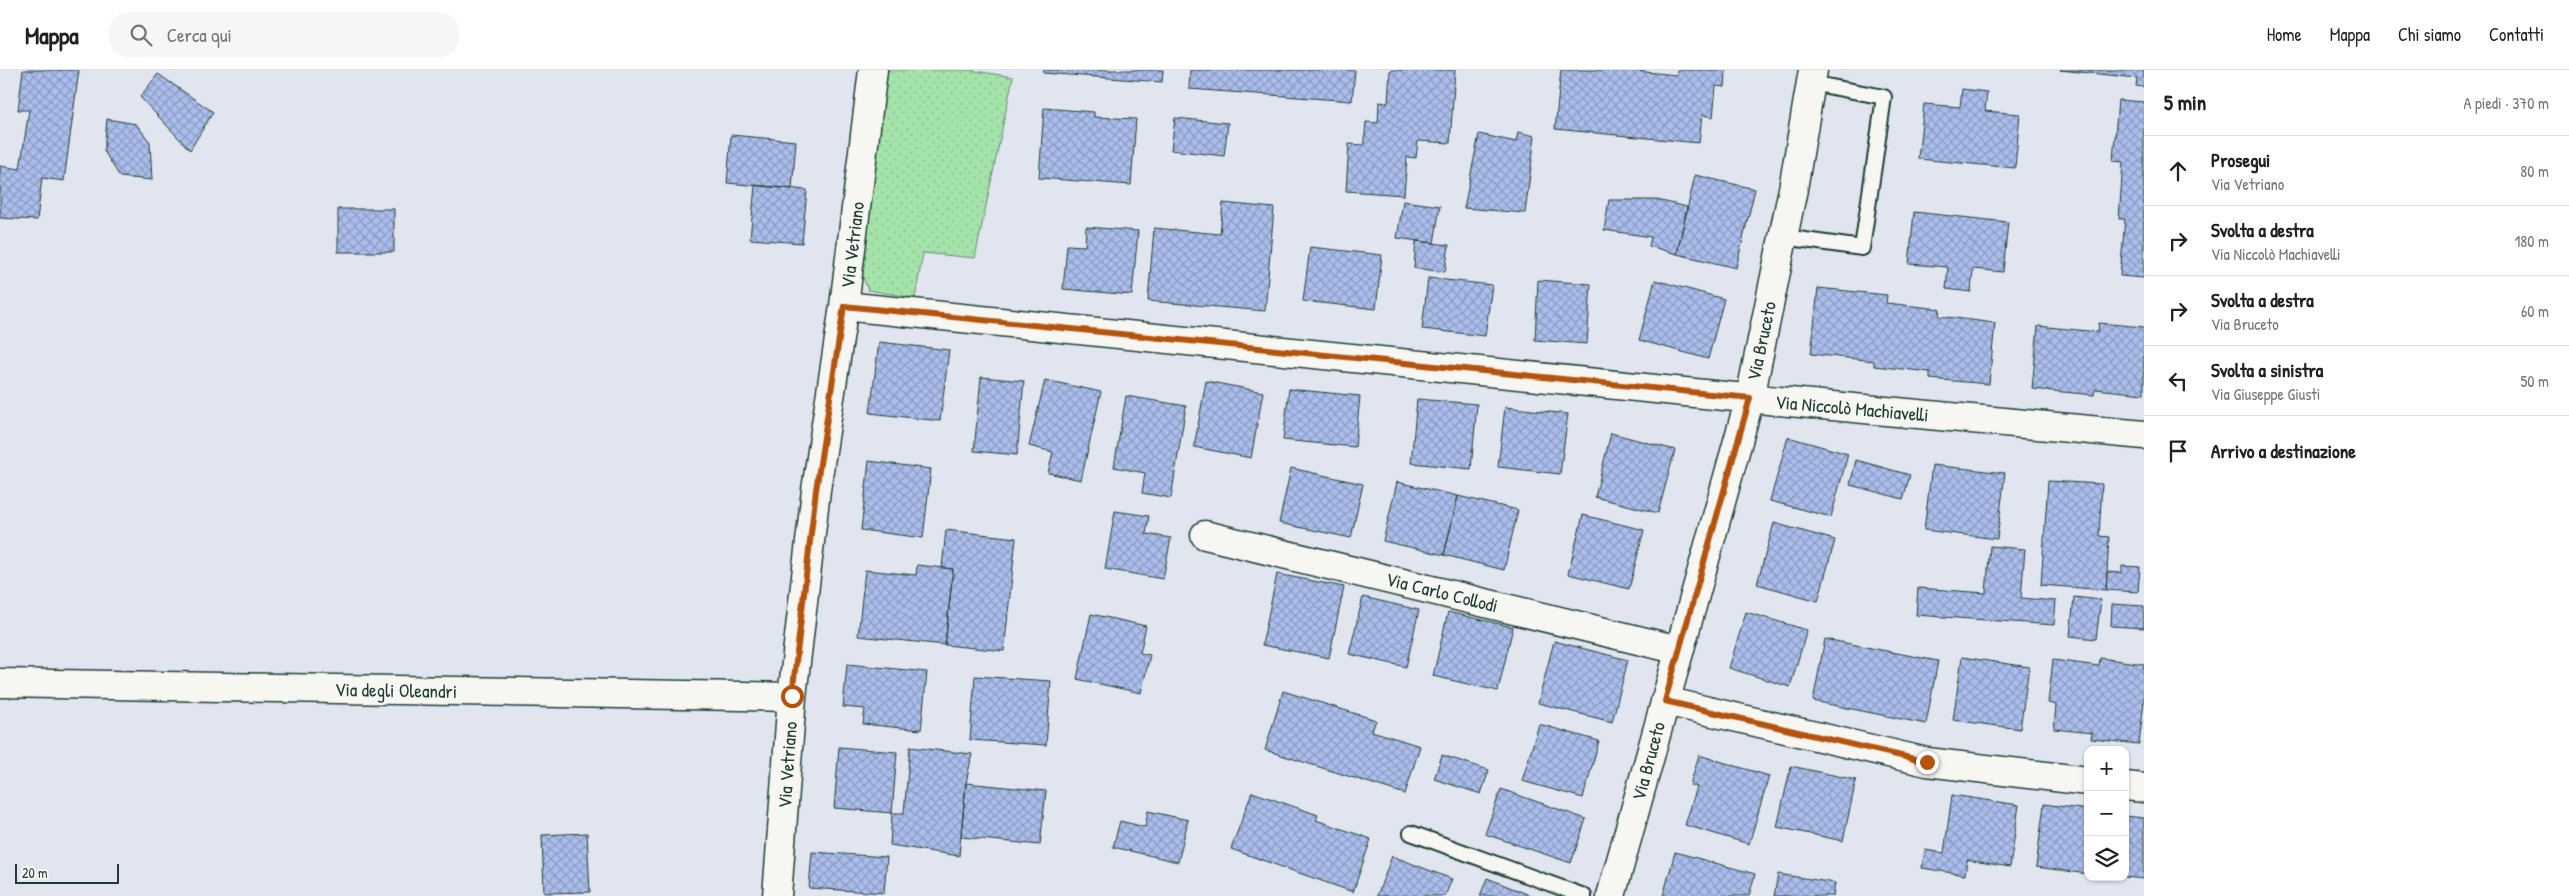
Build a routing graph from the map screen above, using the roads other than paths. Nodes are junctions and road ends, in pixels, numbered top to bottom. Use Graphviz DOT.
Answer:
graph roads {
  1 [pos="873,70"];
  2 [pos="1812,76"];
  3 [pos="1782,237"];
  4 [pos="844,306"];
  5 [pos="1750,398"];
  6 [pos="2144,435"];
  7 [pos="1205,535"];
  8 [pos="1679,650"];
  9 [pos="0,682"];
  10 [pos="792,696"];
  11 [pos="1665,701"];
  12 [pos="2084,781"];
  13 [pos="2129,786"];
  14 [pos="2144,788"];
  15 [pos="1412,833"];
  16 [pos="777,896"];
  17 [pos="1584,896"];
  18 [pos="1611,896"];
  1 -- 4 [label="street, Via Vetriano"];
  2 -- 3 [label="street, Via Bruceto"];
  2 -- 3 [label="lane"];
  3 -- 5 [label="street, Via Bruceto"];
  4 -- 5 [label="street, Via Niccolò Machiavelli"];
  4 -- 10 [label="street, Via Vetriano"];
  5 -- 6 [label="street, Via Niccolò Machiavelli"];
  5 -- 8 [label="street, Via Bruceto"];
  7 -- 8 [label="street, Via Carlo Collodi"];
  8 -- 11 [label="street, Via Bruceto"];
  9 -- 10 [label="street, Via degli Oleandri"];
  10 -- 16 [label="street, Via Vetriano"];
  11 -- 12 [label="street"];
  11 -- 18 [label="street, Via Bruceto"];
  13 -- 14 [label="street"];
  15 -- 17 [label="lane"];
}
